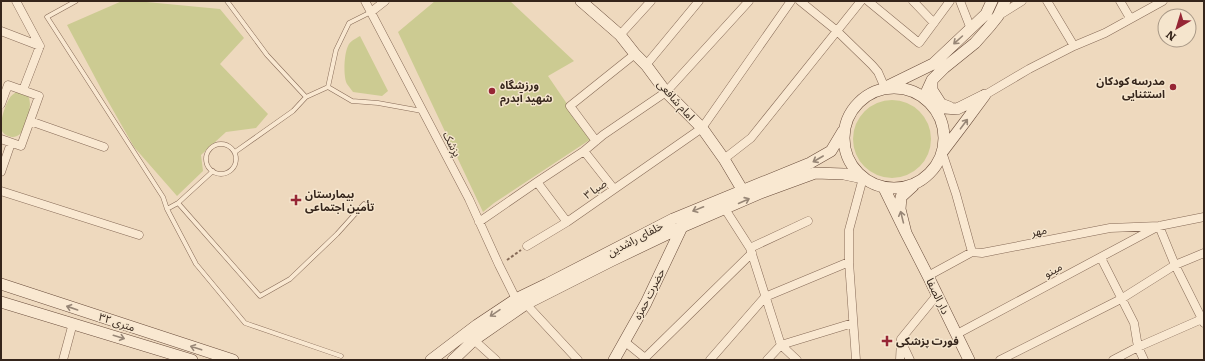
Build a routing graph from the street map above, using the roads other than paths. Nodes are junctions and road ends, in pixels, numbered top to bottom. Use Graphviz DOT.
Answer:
graph roads {
  1 [pos="16,1"];
  2 [pos="76,1"];
  3 [pos="227,1"];
  4 [pos="365,1"];
  5 [pos="385,1"];
  6 [pos="581,1"];
  7 [pos="650,1"];
  8 [pos="699,1"];
  9 [pos="749,1"];
  10 [pos="791,1"];
  11 [pos="800,1"];
  12 [pos="861,1"];
  13 [pos="868,1"];
  14 [pos="913,1"];
  15 [pos="950,1"];
  16 [pos="960,1"];
  17 [pos="992,1"];
  18 [pos="1005,1"];
  19 [pos="1022,1"];
  20 [pos="1047,1"];
  21 [pos="1120,1"];
  22 [pos="1163,1"];
  23 [pos="370,12"];
  24 [pos="998,16"];
  25 [pos="1130,18"];
  26 [pos="934,23"];
  27 [pos="971,29"];
  28 [pos="1,31"];
  29 [pos="837,31"];
  30 [pos="620,35"];
  31 [pos="40,46"];
  32 [pos="1074,46"];
  33 [pos="635,54"];
  34 [pos="646,65"];
  35 [pos="932,80"];
  36 [pos="328,87"];
  37 [pos="885,88"];
  38 [pos="23,90"];
  39 [pos="666,92"];
  40 [pos="985,95"];
  41 [pos="306,97"];
  42 [pos="1,104"];
  43 [pos="931,105"];
  44 [pos="958,109"];
  45 [pos="423,111"];
  46 [pos="30,121"];
  47 [pos="702,128"];
  48 [pos="843,131"];
  49 [pos="1,139"];
  50 [pos="596,141"];
  51 [pos="10,143"];
  52 [pos="104,147"];
  53 [pos="584,151"];
  54 [pos="234,152"];
  55 [pos="942,152"];
  56 [pos="724,159"];
  57 [pos="213,171"];
  58 [pos="1,172"];
  59 [pos="863,178"];
  60 [pos="537,182"];
  61 [pos="918,182"];
  62 [pos="884,188"];
  63 [pos="614,189"];
  64 [pos="744,190"];
  65 [pos="1,191"];
  66 [pos="178,202"];
  67 [pos="364,204"];
  68 [pos="167,209"];
  69 [pos="725,209"];
  70 [pos="1204,217"];
  71 [pos="808,221"];
  72 [pos="479,222"];
  73 [pos="567,222"];
  74 [pos="1160,226"];
  75 [pos="682,227"];
  76 [pos="906,233"];
  77 [pos="140,235"];
  78 [pos="527,246"];
  79 [pos="751,250"];
  80 [pos="972,252"];
  81 [pos="1204,253"];
  82 [pos="1100,258"];
  83 [pos="849,262"];
  84 [pos="1174,265"];
  85 [pos="928,276"];
  86 [pos="1,284"];
  87 [pos="937,295"];
  88 [pos="765,297"];
  89 [pos="516,299"];
  90 [pos="1121,299"];
  91 [pos="1,302"];
  92 [pos="526,304"];
  93 [pos="1203,321"];
  94 [pos="74,323"];
  95 [pos="853,323"];
  96 [pos="958,334"];
  97 [pos="157,336"];
  98 [pos="900,339"];
  99 [pos="474,340"];
  100 [pos="624,341"];
  101 [pos="781,345"];
  102 [pos="1138,347"];
  103 [pos="153,348"];
  104 [pos="341,356"];
  105 [pos="63,360"];
  106 [pos="192,360"];
  107 [pos="233,360"];
  108 [pos="431,360"];
  109 [pos="453,360"];
  110 [pos="496,360"];
  111 [pos="578,360"];
  112 [pos="614,360"];
  113 [pos="710,360"];
  114 [pos="767,360"];
  115 [pos="797,360"];
  116 [pos="856,360"];
  117 [pos="900,360"];
  118 [pos="910,360"];
  119 [pos="970,360"];
  120 [pos="1000,360"];
  121 [pos="1114,360"];
  122 [pos="1144,360"];
  1 -- 31 [label="street"];
  2 -- 68 [label="lane"];
  3 -- 41 [label="lane"];
  4 -- 23 [label="street, پزشک"];
  5 -- 23 [label="street"];
  6 -- 30 [label="main road, امام شافعی"];
  7 -- 30 [label="street"];
  8 -- 34 [label="street"];
  9 -- 39 [label="street"];
  10 -- 47 [label="street"];
  11 -- 29 [label="street"];
  12 -- 29 [label="street"];
  13 -- 26 [label="street"];
  14 -- 26 [label="street"];
  15 -- 26 [label="street"];
  16 -- 27 [label="street"];
  17 -- 27 [label="main road"];
  18 -- 24 [label="main road"];
  19 -- 24 [label="street"];
  20 -- 32 [label="street"];
  21 -- 25 [label="street"];
  22 -- 25 [label="street"];
  23 -- 36 [label="lane"];
  23 -- 45 [label="street, پزشک"];
  24 -- 35 [label="main road"];
  25 -- 32 [label="street"];
  27 -- 37 [label="main road, one-way"];
  28 -- 31 [label="street"];
  29 -- 37 [label="street"];
  29 -- 56 [label="street"];
  30 -- 33 [label="main road, امام شافعی"];
  31 -- 38 [label="street"];
  32 -- 40 [label="street"];
  33 -- 34 [label="main road, امام شافعی"];
  33 -- 50 [label="street"];
  34 -- 39 [label="main road, امام شافعی"];
  35 -- 43 [label="main road"];
  35 -- 44 [label="main road"];
  36 -- 41 [label="lane"];
  36 -- 45 [label="lane"];
  37 -- 43 [label="main road"];
  37 -- 48 [label="main road"];
  38 -- 42 [label="street"];
  38 -- 46 [label="street"];
  39 -- 47 [label="main road, امام شافعی"];
  39 -- 50 [label="street"];
  40 -- 44 [label="main road"];
  55 -- 40 [label="main road, one-way"];
  41 -- 54 [label="lane"];
  43 -- 44 [label="main road"];
  43 -- 55 [label="main road"];
  45 -- 72 [label="street, پزشک"];
  46 -- 51 [label="street"];
  46 -- 52 [label="street"];
  47 -- 56 [label="main road, امام شافعی"];
  47 -- 63 [label="street, صبا ۳"];
  48 -- 59 [label="main road"];
  48 -- 64 [label="main road, خلفای راشدین, one-way"];
  49 -- 51 [label="street"];
  50 -- 53 [label="street"];
  51 -- 58 [label="street"];
  53 -- 60 [label="street"];
  53 -- 63 [label="street"];
  54 -- 57 [label="lane"];
  54 -- 57 [label="lane"];
  55 -- 61 [label="main road"];
  55 -- 80 [label="street"];
  56 -- 64 [label="main road, امام شافعی"];
  57 -- 66 [label="lane"];
  59 -- 62 [label="main road"];
  69 -- 59 [label="main road, خلفای راشدین, one-way"];
  59 -- 83 [label="street"];
  60 -- 72 [label="street"];
  60 -- 73 [label="street"];
  61 -- 62 [label="main road"];
  76 -- 61 [label="main road, one-way"];
  62 -- 76 [label="main road"];
  63 -- 73 [label="street, صبا ۳"];
  64 -- 89 [label="main road, خلفای راشدین, one-way"];
  65 -- 77 [label="street"];
  66 -- 67 [label="lane"];
  66 -- 68 [label="lane"];
  68 -- 104 [label="lane"];
  69 -- 75 [label="main road, خلفای راشدین"];
  69 -- 79 [label="street"];
  70 -- 74 [label="street"];
  71 -- 79 [label="street"];
  72 -- 89 [label="street, پزشک"];
  73 -- 78 [label="street, صبا ۳"];
  74 -- 80 [label="street, مهر"];
  74 -- 82 [label="street, مینو"];
  74 -- 84 [label="street"];
  75 -- 92 [label="main road, خلفای راشدین"];
  75 -- 100 [label="main road, حضرت حمزه"];
  76 -- 85 [label="main road, دار الصفا"];
  79 -- 88 [label="street"];
  79 -- 100 [label="street"];
  80 -- 85 [label="street, مهر"];
  81 -- 84 [label="street"];
  82 -- 90 [label="street"];
  82 -- 96 [label="street, مینو"];
  83 -- 88 [label="street"];
  83 -- 95 [label="street"];
  84 -- 90 [label="street"];
  84 -- 93 [label="street"];
  85 -- 87 [label="main road, دار الصفا"];
  97 -- 86 [label="main road, ۳۲ متری, one-way"];
  87 -- 96 [label="main road, دار الصفا"];
  87 -- 98 [label="street"];
  88 -- 101 [label="street"];
  88 -- 113 [label="street"];
  89 -- 108 [label="main road, خلفای راشدین, one-way"];
  90 -- 102 [label="street"];
  90 -- 120 [label="street"];
  91 -- 94 [label="main road, ۳۲ متری"];
  92 -- 99 [label="main road, خلفای راشدین"];
  92 -- 111 [label="street"];
  93 -- 102 [label="street"];
  94 -- 103 [label="main road, ۳۲ متری, one-way"];
  94 -- 105 [label="street"];
  95 -- 101 [label="street"];
  95 -- 116 [label="street"];
  96 -- 119 [label="main road, دار الصفا"];
  97 -- 103 [label="main road"];
  107 -- 97 [label="main road, ۳۲ متری, one-way"];
  98 -- 117 [label="street"];
  98 -- 118 [label="street"];
  99 -- 109 [label="main road, خلفای راشدین"];
  99 -- 110 [label="street"];
  100 -- 112 [label="main road, حضرت حمزه"];
  101 -- 114 [label="street"];
  101 -- 115 [label="street"];
  102 -- 121 [label="street"];
  102 -- 122 [label="street"];
  103 -- 106 [label="main road, ۳۲ متری"];
}
